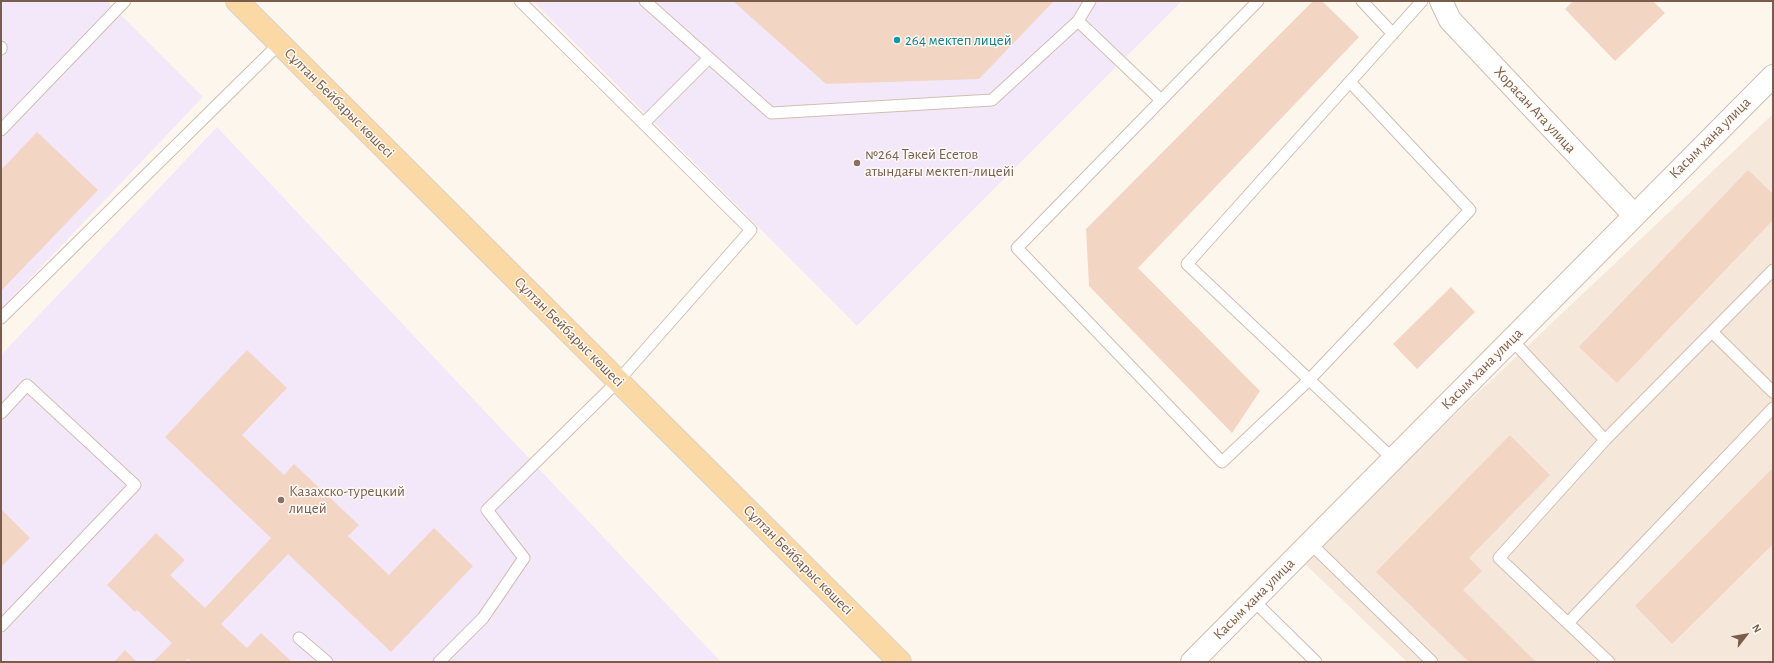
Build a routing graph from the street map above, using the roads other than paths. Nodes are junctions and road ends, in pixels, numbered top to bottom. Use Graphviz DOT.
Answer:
graph roads {
  1 [pos="125,1"];
  2 [pos="238,1"];
  3 [pos="520,1"];
  4 [pos="645,1"];
  5 [pos="1090,1"];
  6 [pos="1258,1"];
  7 [pos="1362,1"];
  8 [pos="1422,1"];
  9 [pos="1441,1"];
  10 [pos="1078,21"];
  11 [pos="1393,34"];
  12 [pos="280,43"];
  13 [pos="709,58"];
  14 [pos="1773,76"];
  15 [pos="1350,82"];
  16 [pos="1161,100"];
  17 [pos="644,123"];
  18 [pos="1,130"];
  19 [pos="1634,215"];
  20 [pos="1773,270"];
  21 [pos="1,318"];
  22 [pos="1712,332"];
  23 [pos="1511,339"];
  24 [pos="1309,380"];
  25 [pos="618,381"];
  26 [pos="1773,392"];
  27 [pos="1773,408"];
  28 [pos="1,413"];
  29 [pos="1606,440"];
  30 [pos="1393,459"];
  31 [pos="1310,543"];
  32 [pos="1253,600"];
  33 [pos="1568,623"];
  34 [pos="1,626"];
  35 [pos="299,638"];
  36 [pos="327,662"];
  37 [pos="440,662"];
  38 [pos="900,662"];
  39 [pos="1192,662"];
  40 [pos="1316,662"];
  41 [pos="1432,662"];
  42 [pos="1609,662"];
  1 -- 18 [label="lane"];
  2 -- 12 [label="main road, Сұлтан Бейбарыс көшесі"];
  3 -- 17 [label="lane"];
  4 -- 13 [label="lane"];
  5 -- 10 [label="lane"];
  6 -- 16 [label="lane"];
  7 -- 11 [label="lane"];
  8 -- 11 [label="lane"];
  9 -- 19 [label="street, Хорасан Ата улица"];
  10 -- 13 [label="lane"];
  10 -- 16 [label="lane"];
  11 -- 15 [label="lane"];
  12 -- 21 [label="lane"];
  12 -- 25 [label="main road, Сұлтан Бейбарыс көшесі"];
  13 -- 17 [label="lane"];
  14 -- 19 [label="street, Касым хана улица"];
  15 -- 24 [label="lane"];
  15 -- 24 [label="lane"];
  16 -- 24 [label="lane"];
  17 -- 25 [label="lane"];
  19 -- 23 [label="street, Касым хана улица"];
  20 -- 22 [label="lane"];
  22 -- 26 [label="lane"];
  22 -- 29 [label="lane"];
  23 -- 29 [label="lane"];
  23 -- 30 [label="street, Касым хана улица"];
  24 -- 30 [label="lane"];
  25 -- 37 [label="lane"];
  25 -- 38 [label="main road, Сұлтан Бейбарыс көшесі"];
  27 -- 33 [label="lane"];
  28 -- 34 [label="lane"];
  29 -- 33 [label="lane"];
  30 -- 31 [label="street, Касым хана улица"];
  31 -- 32 [label="street, Касым хана улица"];
  31 -- 41 [label="lane"];
  32 -- 39 [label="street, Касым хана улица"];
  32 -- 40 [label="lane"];
  33 -- 42 [label="lane"];
  35 -- 36 [label="lane"];
}
